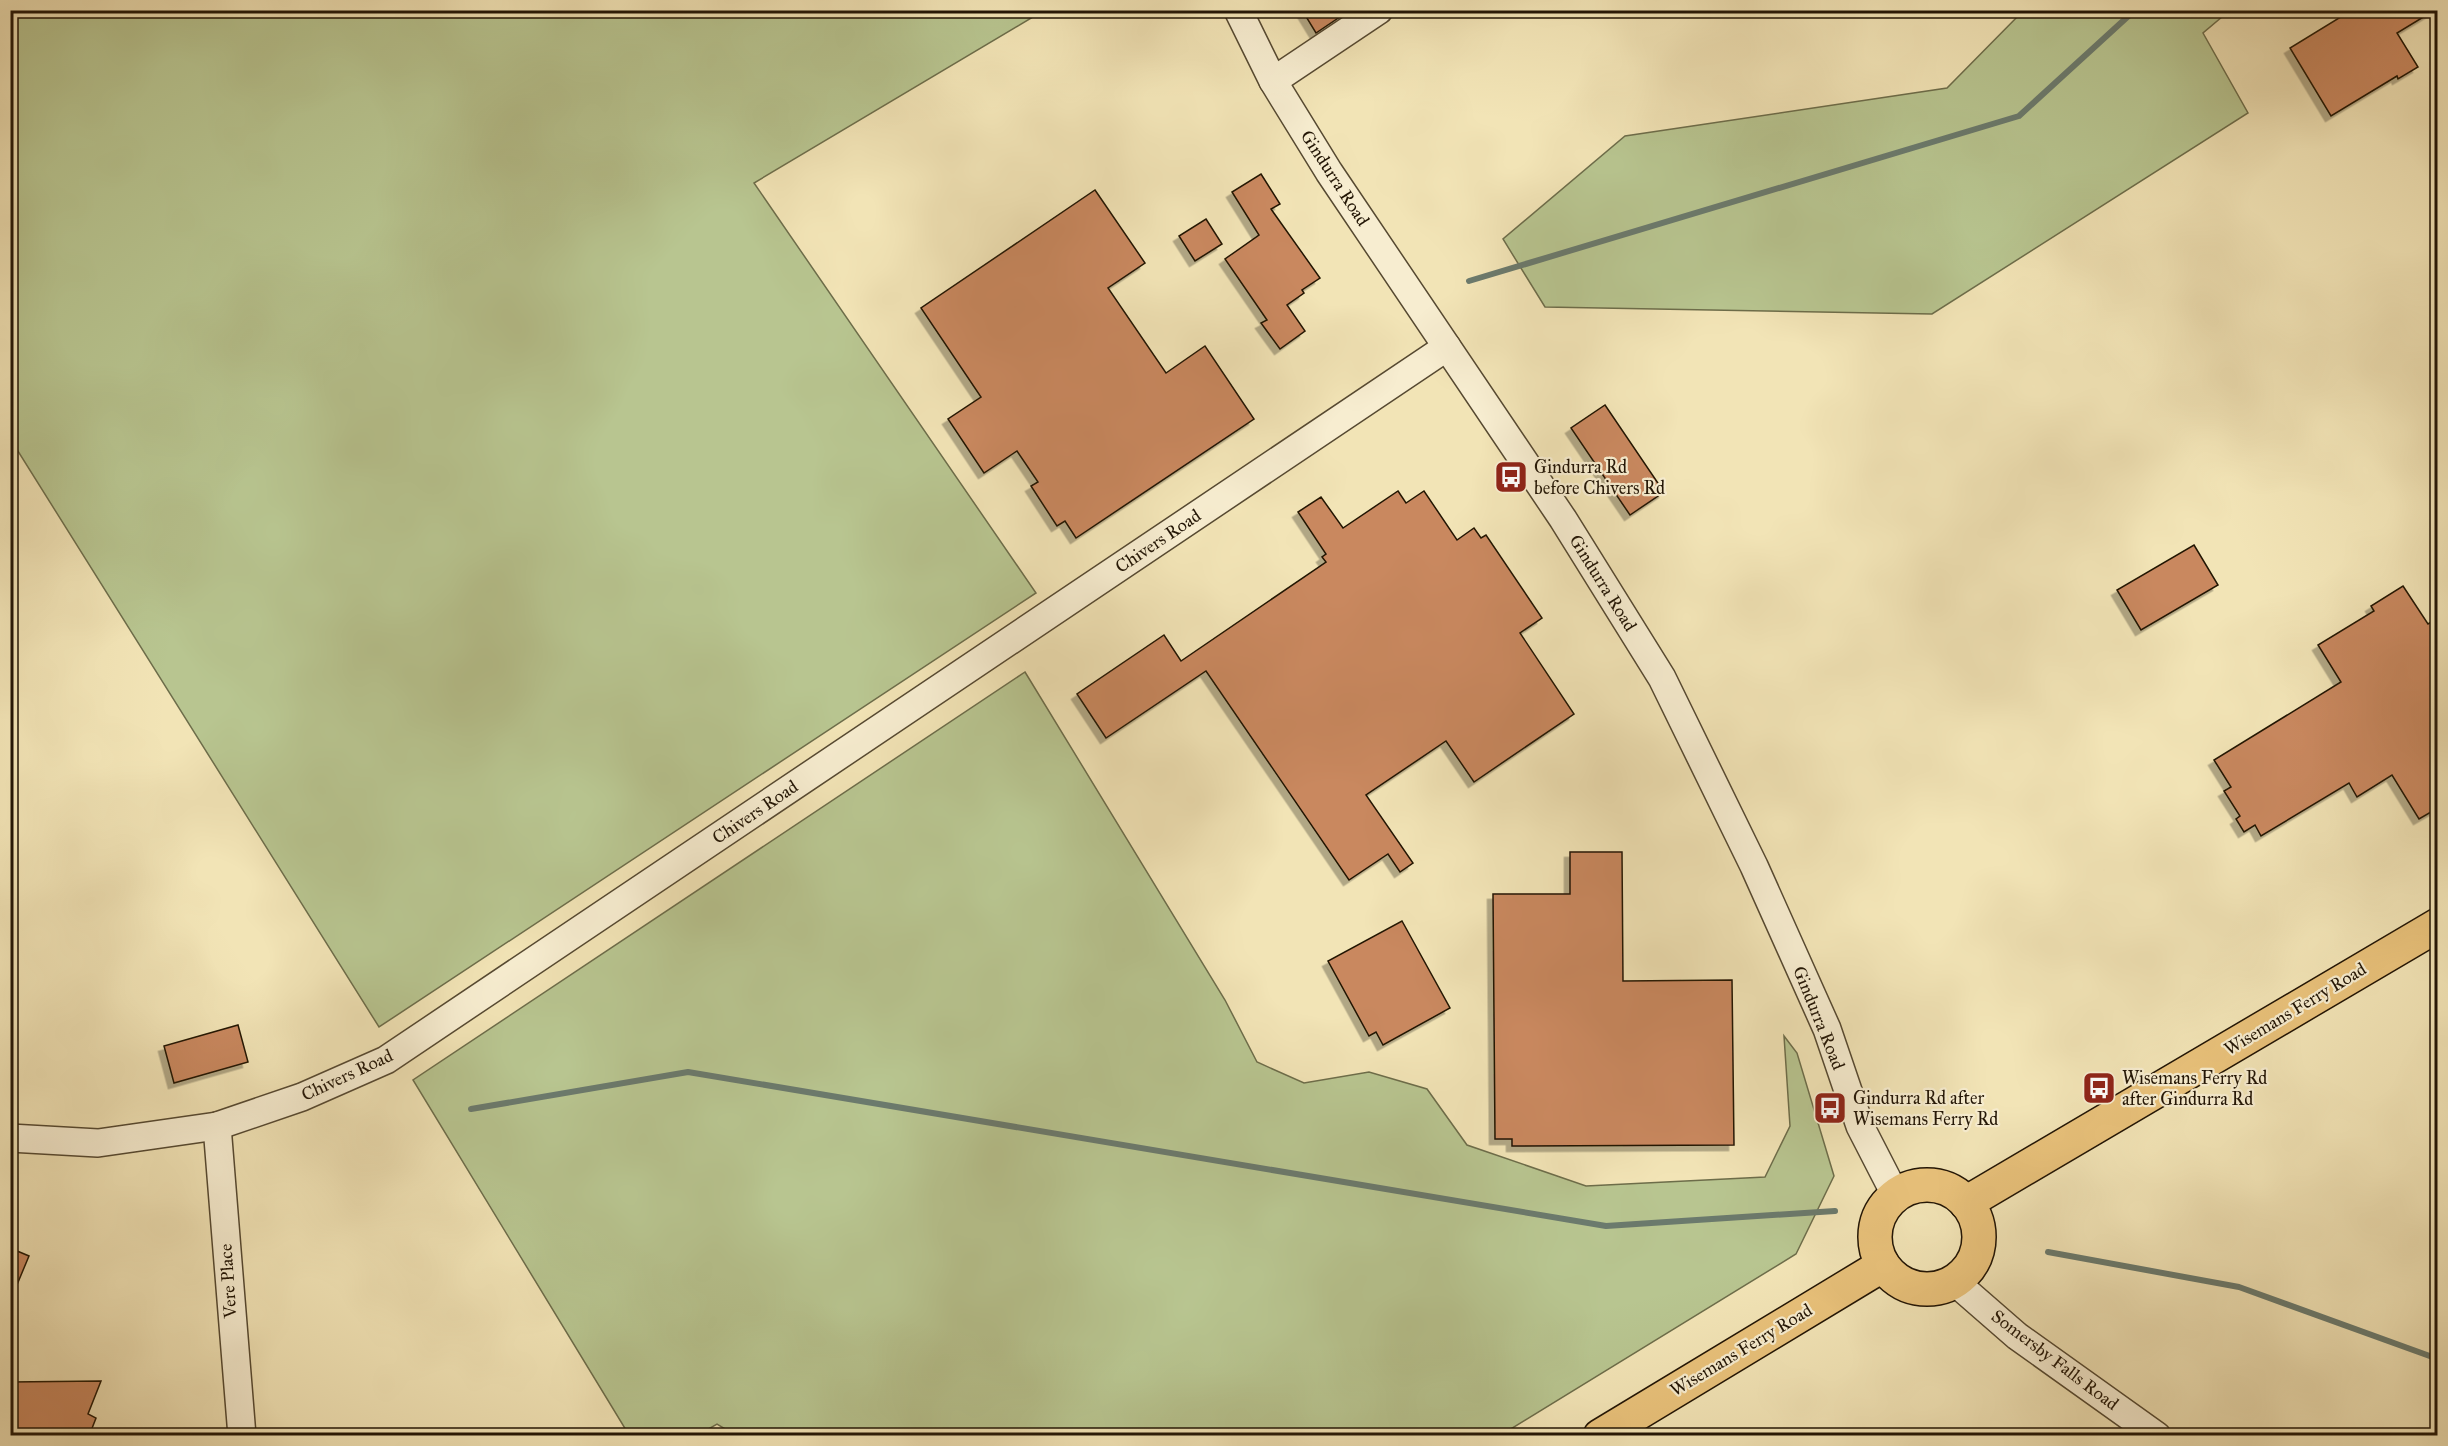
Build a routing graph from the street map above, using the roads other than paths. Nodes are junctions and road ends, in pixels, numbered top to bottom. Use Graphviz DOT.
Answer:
graph roads {
  1 [pos="1238,10"];
  2 [pos="1379,10"];
  3 [pos="1273,81"];
  4 [pos="1447,347"];
  5 [pos="2438,924"];
  6 [pos="217,1126"];
  7 [pos="10,1138"];
  8 [pos="1896,1196"];
  9 [pos="1966,1203"];
  10 [pos="1883,1265"];
  11 [pos="1955,1281"];
  12 [pos="242,1436"];
  13 [pos="1600,1436"];
  14 [pos="2157,1436"];
  1 -- 3 [label="street, Gindurra Road"];
  2 -- 3 [label="street"];
  3 -- 4 [label="street, Gindurra Road"];
  4 -- 6 [label="street, Chivers Road"];
  4 -- 8 [label="street, Gindurra Road"];
  5 -- 9 [label="main road, Wisemans Ferry Road"];
  6 -- 7 [label="street, Chivers Road"];
  6 -- 12 [label="street, Vere Place"];
  8 -- 9 [label="main road"];
  8 -- 10 [label="main road"];
  9 -- 11 [label="main road"];
  10 -- 11 [label="main road"];
  10 -- 13 [label="main road, Wisemans Ferry Road"];
  11 -- 14 [label="street, Somersby Falls Road"];
}
